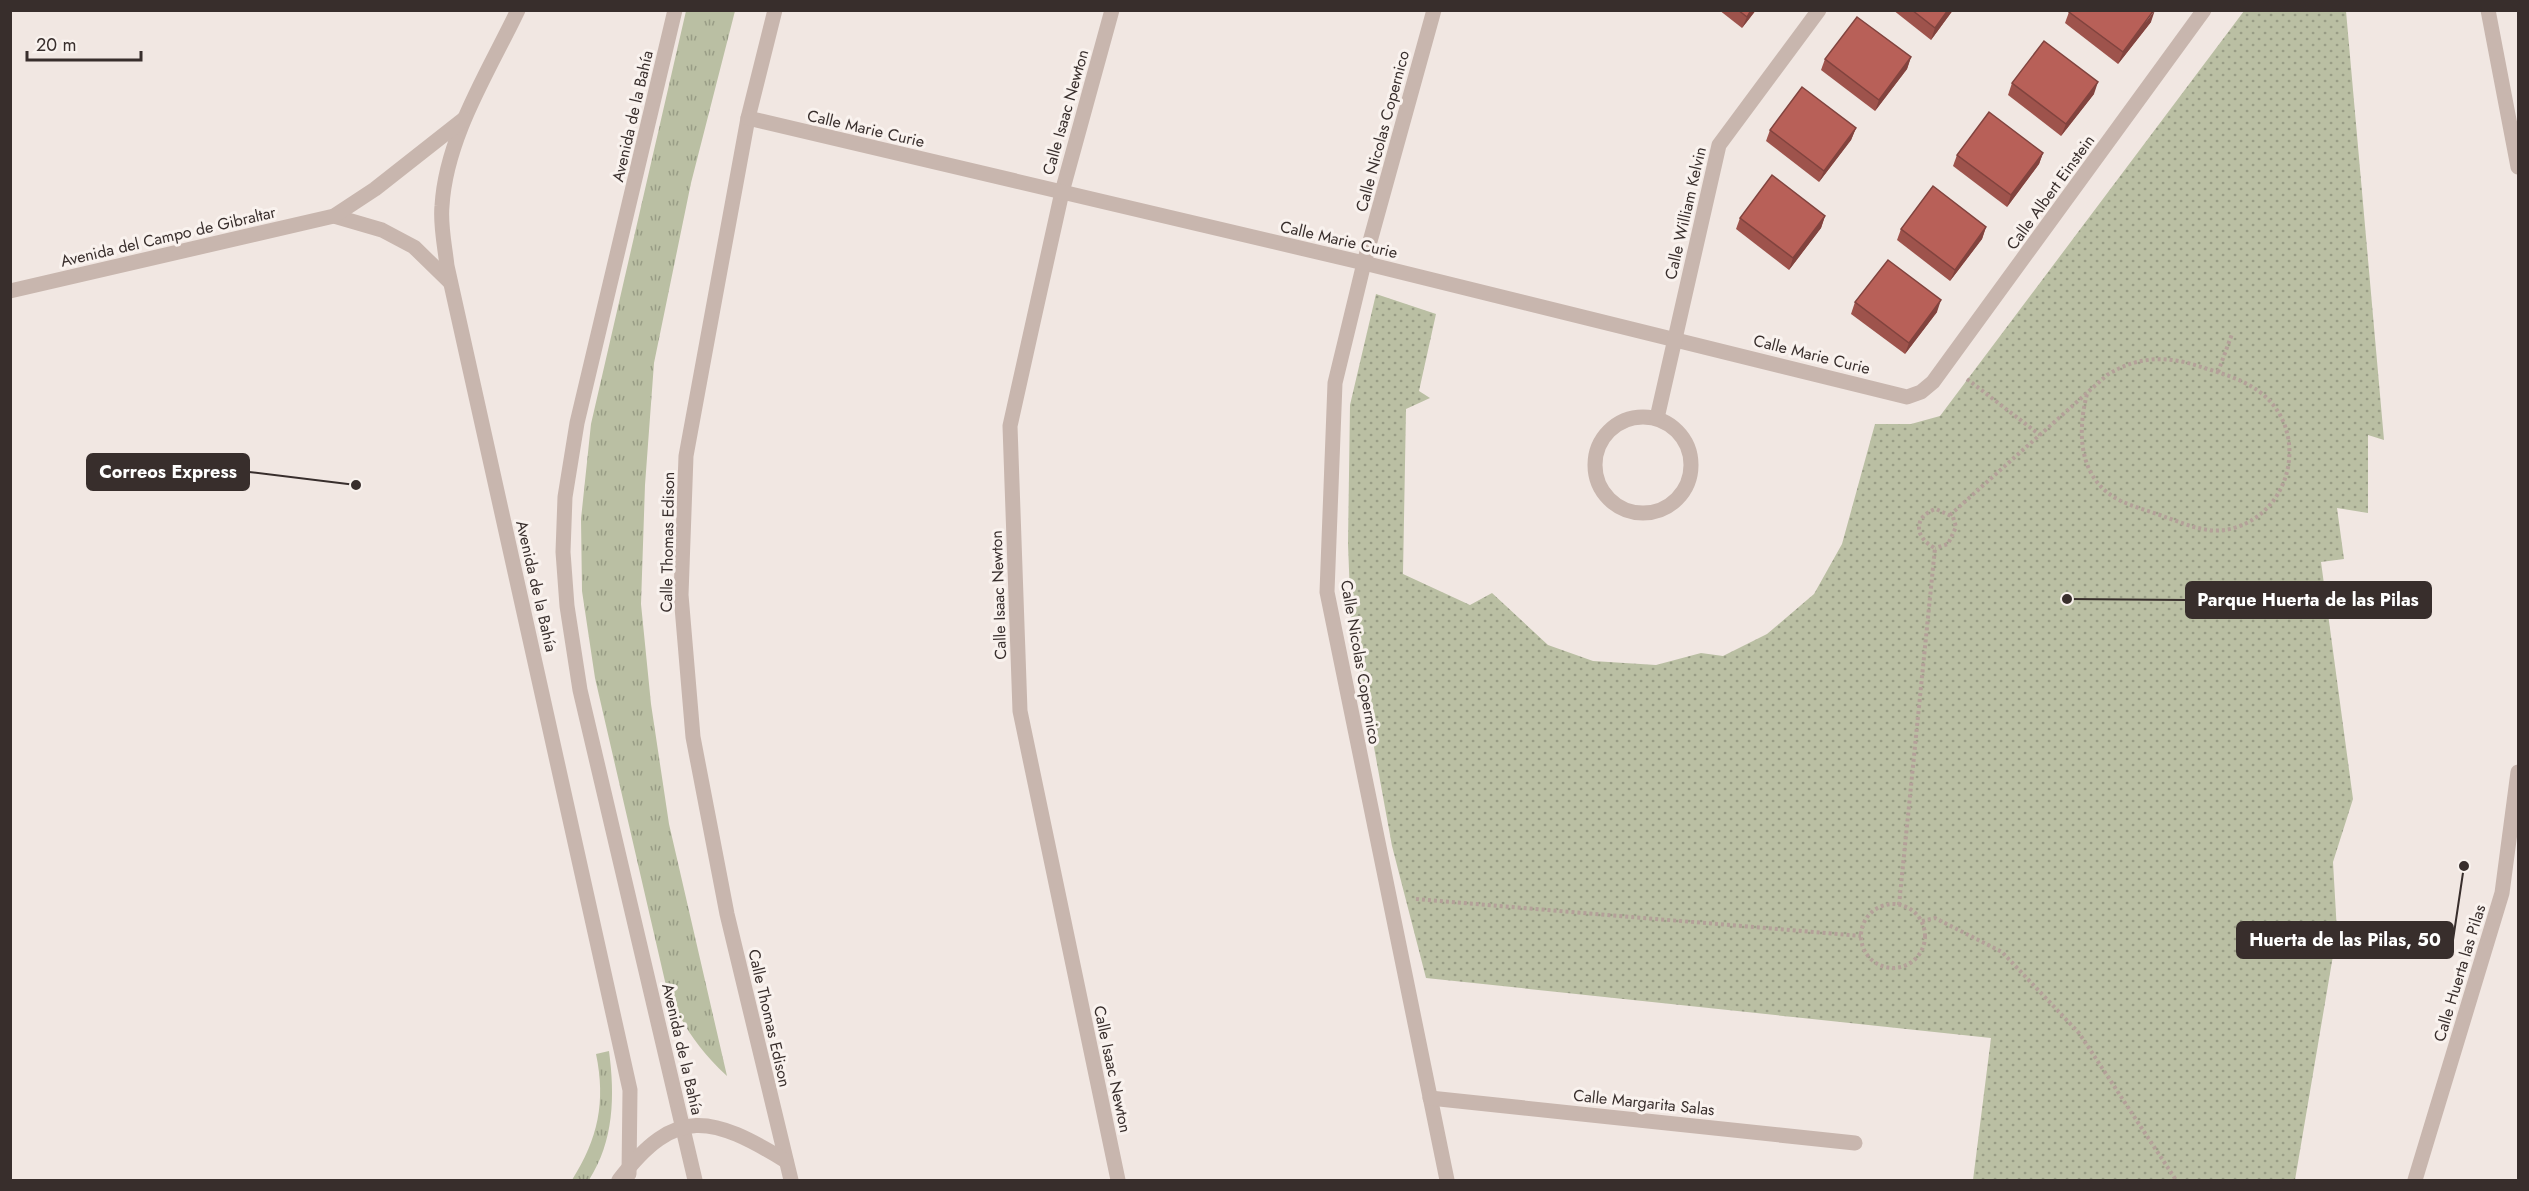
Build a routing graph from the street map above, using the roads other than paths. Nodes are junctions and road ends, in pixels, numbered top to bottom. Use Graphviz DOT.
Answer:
graph roads {
  1 [pos="518,10"];
  2 [pos="675,10"];
  3 [pos="775,10"];
  4 [pos="1112,10"];
  5 [pos="1434,10"];
  6 [pos="1819,10"];
  7 [pos="2205,10"];
  8 [pos="2488,10"];
  9 [pos="466,117"];
  10 [pos="748,118"];
  11 [pos="2518,167"];
  12 [pos="1062,192"];
  13 [pos="334,216"];
  14 [pos="1364,263"];
  15 [pos="450,282"];
  16 [pos="10,291"];
  17 [pos="1676,339"];
  18 [pos="1921,392"];
  19 [pos="1657,418"];
  20 [pos="2518,772"];
  21 [pos="1430,1098"];
  22 [pos="682,1126"];
  23 [pos="1855,1143"];
  24 [pos="786,1161"];
  25 [pos="629,1173"];
  26 [pos="619,1180"];
  27 [pos="695,1180"];
  28 [pos="791,1180"];
  29 [pos="1118,1180"];
  30 [pos="1447,1180"];
  31 [pos="2415,1180"];
  1 -- 9 [label="street, Avenida de la Bahía"];
  2 -- 22 [label="street, Avenida de la Bahía"];
  3 -- 10 [label="street, Calle Thomas Edison"];
  4 -- 12 [label="street, Calle Isaac Newton"];
  5 -- 14 [label="street, Calle Nicolas Copernico"];
  6 -- 17 [label="street, Calle William Kelvin"];
  7 -- 18 [label="street, Calle Albert Einstein"];
  8 -- 11 [label="street"];
  9 -- 13 [label="street, Avenida del Campo de Gibraltar"];
  9 -- 15 [label="street, Avenida de la Bahía"];
  10 -- 12 [label="street, Calle Marie Curie"];
  10 -- 24 [label="street, Calle Thomas Edison"];
  12 -- 14 [label="street, Calle Marie Curie"];
  12 -- 29 [label="street, Calle Isaac Newton"];
  13 -- 15 [label="street, Avenida del Campo de Gibraltar"];
  13 -- 16 [label="street, Avenida del Campo de Gibraltar"];
  14 -- 17 [label="street, Calle Marie Curie"];
  14 -- 21 [label="street, Calle Nicolas Copernico"];
  15 -- 25 [label="street, Avenida de la Bahía"];
  17 -- 18 [label="street, Calle Marie Curie"];
  17 -- 19 [label="street, Calle William Kelvin"];
  19 -- 19 [label="street"];
  20 -- 31 [label="street, Calle Huerta las Pilas"];
  21 -- 23 [label="street, Calle Margarita Salas"];
  21 -- 30 [label="street, Calle Nicolas Copernico"];
  22 -- 24 [label="street"];
  22 -- 25 [label="street"];
  22 -- 27 [label="street, Avenida de la Bahía"];
  24 -- 28 [label="street, Calle Thomas Edison"];
  25 -- 26 [label="street"];
}
